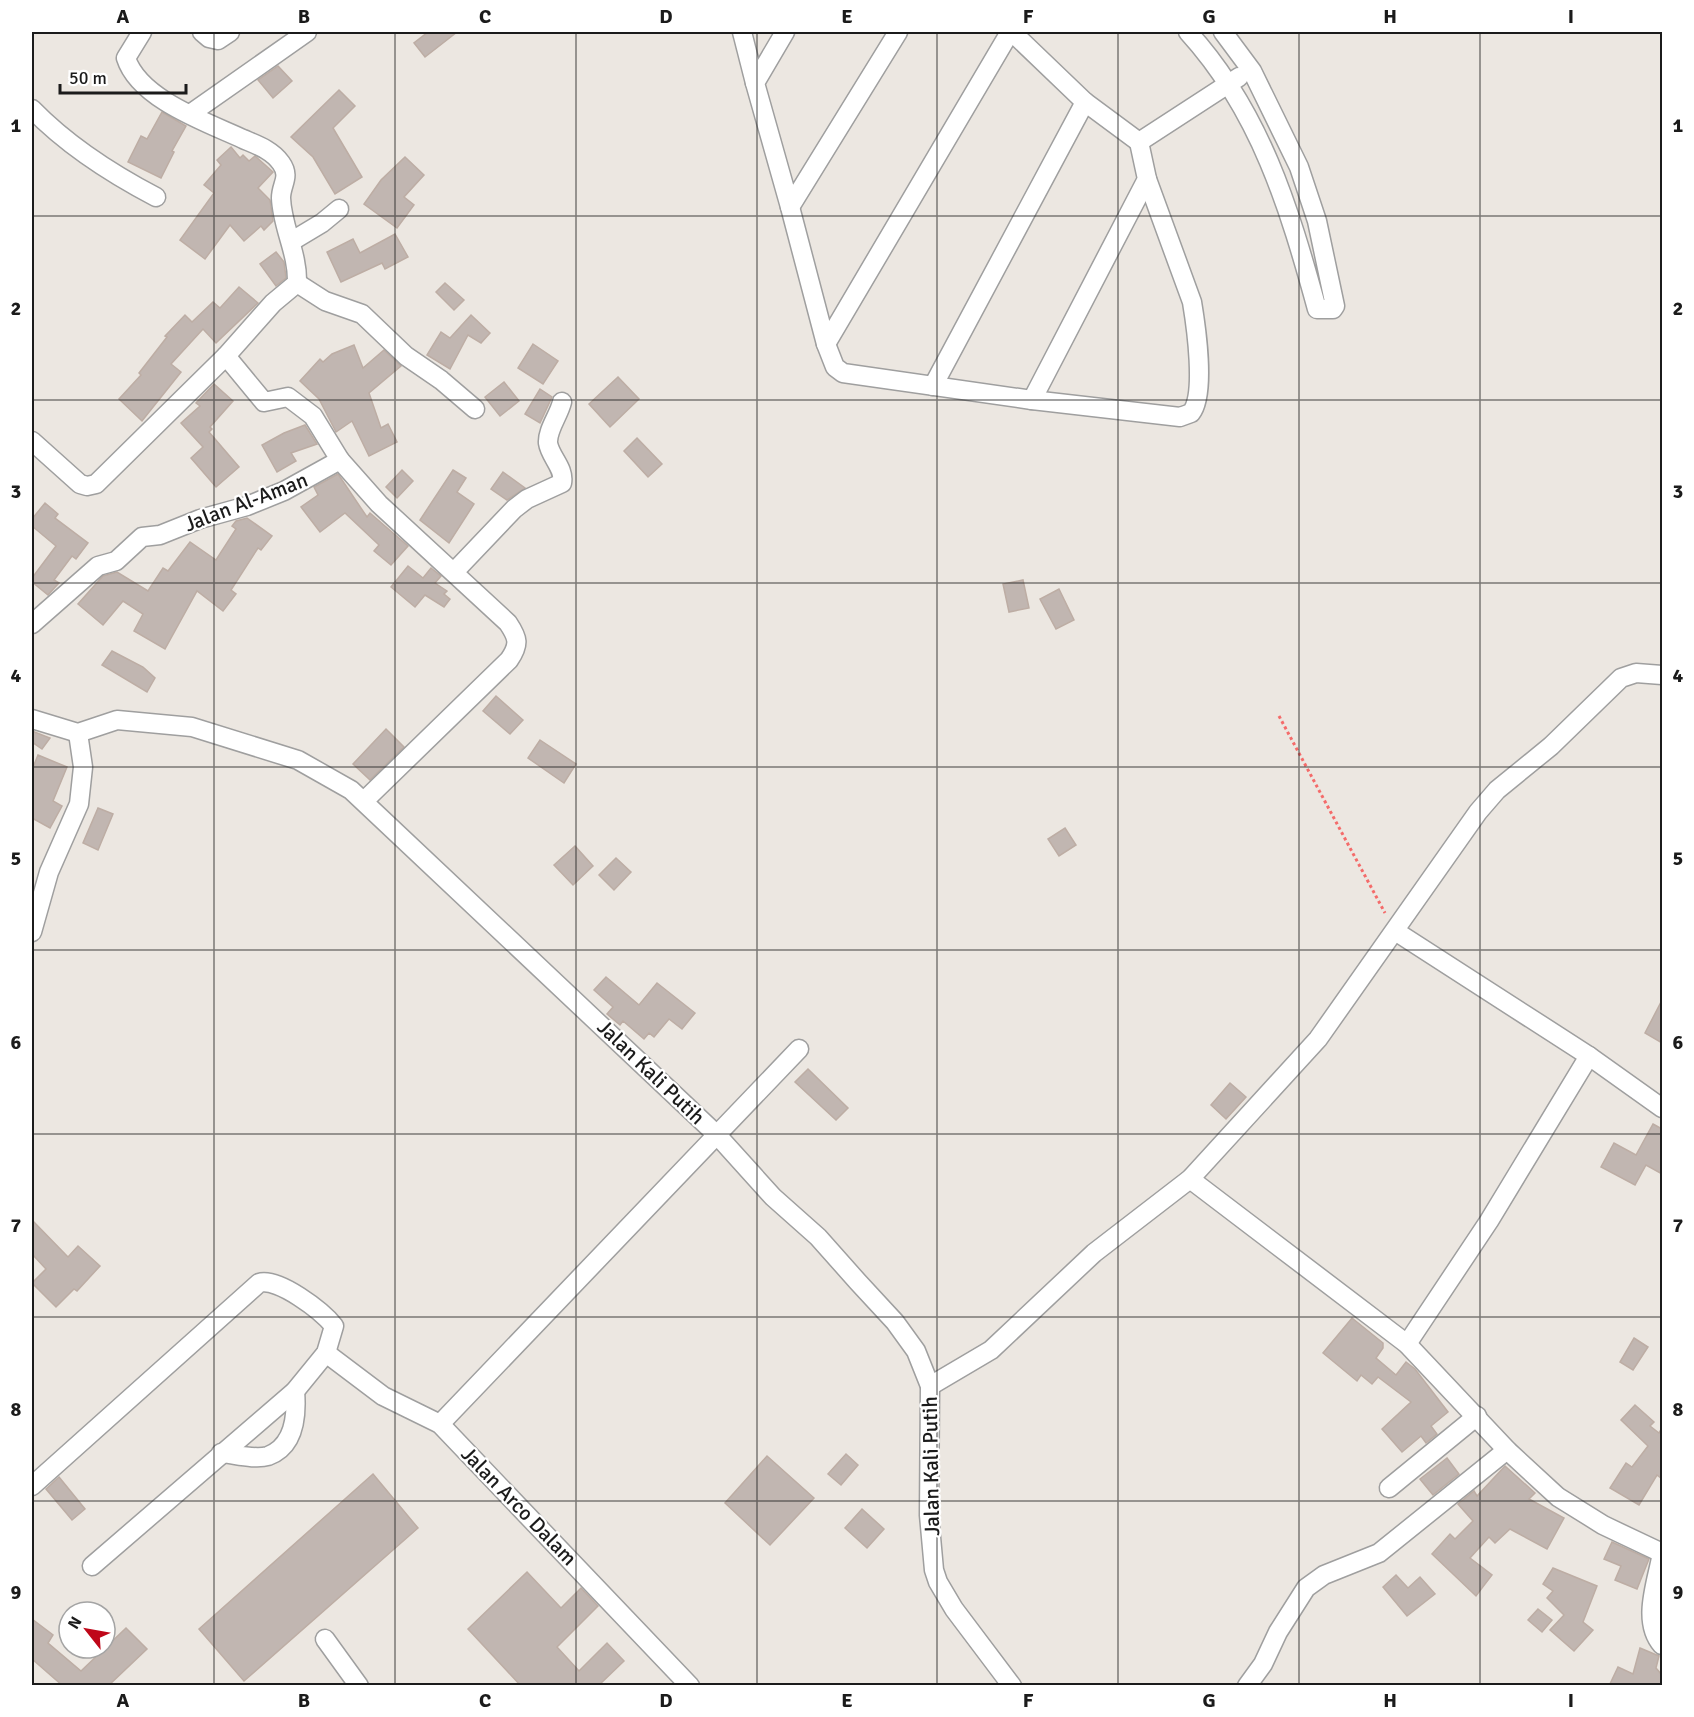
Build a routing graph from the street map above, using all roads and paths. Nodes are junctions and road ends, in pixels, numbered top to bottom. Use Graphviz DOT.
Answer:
graph roads {
  1 [pos="142,32"];
  2 [pos="202,32"];
  3 [pos="230,32"];
  4 [pos="307,32"];
  5 [pos="742,32"];
  6 [pos="785,32"];
  7 [pos="898,32"];
  8 [pos="1011,32"];
  9 [pos="1188,32"];
  10 [pos="1223,32"];
  11 [pos="1252,71"];
  12 [pos="1229,82"];
  13 [pos="755,83"];
  14 [pos="1085,102"];
  15 [pos="32,109"];
  16 [pos="190,114"];
  17 [pos="1139,142"];
  18 [pos="1147,179"];
  19 [pos="156,197"];
  20 [pos="790,207"];
  21 [pos="339,209"];
  22 [pos="291,241"];
  23 [pos="297,283"];
  24 [pos="826,344"];
  25 [pos="226,356"];
  26 [pos="933,386"];
  27 [pos="1032,400"];
  28 [pos="562,402"];
  29 [pos="475,410"];
  30 [pos="32,441"];
  31 [pos="340,460"];
  32 [pos="454,572"];
  33 [pos="32,624"];
  34 [pos="1662,675"];
  35 [pos="1279,717"];
  36 [pos="32,719"];
  37 [pos="78,733"];
  38 [pos="364,801"];
  39 [pos="1395,931"];
  40 [pos="32,932"];
  41 [pos="799,1050"];
  42 [pos="1589,1056"];
  43 [pos="1662,1108"];
  44 [pos="717,1135"];
  45 [pos="1190,1179"];
  46 [pos="1407,1344"];
  47 [pos="326,1353"];
  48 [pos="930,1386"];
  49 [pos="295,1391"];
  50 [pos="1478,1416"];
  51 [pos="440,1424"];
  52 [pos="1507,1450"];
  53 [pos="221,1453"];
  54 [pos="32,1486"];
  55 [pos="1389,1488"];
  56 [pos="1662,1551"];
  57 [pos="92,1566"];
  58 [pos="325,1639"];
  59 [pos="1662,1646"];
  60 [pos="358,1686"];
  61 [pos="690,1686"];
  62 [pos="1012,1686"];
  63 [pos="1247,1686"];
  1 -- 16 [label="street"];
  2 -- 3 [label="street"];
  4 -- 16 [label="street"];
  5 -- 13 [label="street"];
  6 -- 13 [label="street"];
  7 -- 20 [label="street"];
  8 -- 14 [label="street"];
  8 -- 24 [label="street"];
  9 -- 12 [label="street"];
  10 -- 11 [label="street"];
  11 -- 12 [label="street"];
  11 -- 12 [label="street"];
  12 -- 17 [label="street"];
  13 -- 20 [label="street"];
  14 -- 17 [label="street"];
  14 -- 26 [label="street"];
  15 -- 19 [label="street"];
  16 -- 22 [label="street"];
  17 -- 18 [label="street"];
  18 -- 27 [label="street"];
  18 -- 27 [label="street"];
  20 -- 24 [label="street"];
  21 -- 22 [label="street"];
  22 -- 23 [label="street"];
  23 -- 25 [label="street"];
  23 -- 29 [label="street"];
  24 -- 26 [label="street"];
  25 -- 30 [label="street"];
  25 -- 31 [label="street"];
  26 -- 27 [label="street"];
  28 -- 32 [label="street"];
  31 -- 32 [label="street"];
  31 -- 33 [label="street, Jalan Al-Aman"];
  32 -- 38 [label="street"];
  34 -- 39 [label="street"];
  35 -- 39 [label="path"];
  36 -- 37 [label="street"];
  37 -- 38 [label="street, Jalan Kali Putih"];
  37 -- 40 [label="street"];
  38 -- 44 [label="street, Jalan Kali Putih"];
  39 -- 42 [label="street"];
  39 -- 45 [label="street"];
  41 -- 44 [label="street"];
  42 -- 43 [label="street"];
  42 -- 46 [label="street"];
  44 -- 48 [label="street, Jalan Kali Putih"];
  44 -- 51 [label="street"];
  45 -- 46 [label="street"];
  45 -- 48 [label="street"];
  46 -- 50 [label="street"];
  47 -- 49 [label="street"];
  47 -- 51 [label="street, Jalan Arco Dalam"];
  47 -- 54 [label="street"];
  48 -- 62 [label="street, Jalan Kali Putih"];
  49 -- 53 [label="street"];
  49 -- 53 [label="street"];
  50 -- 52 [label="street"];
  50 -- 55 [label="street"];
  51 -- 61 [label="street, Jalan Arco Dalam"];
  52 -- 56 [label="street"];
  52 -- 63 [label="street"];
  53 -- 57 [label="street"];
  56 -- 59 [label="street"];
  58 -- 60 [label="street"];
}
